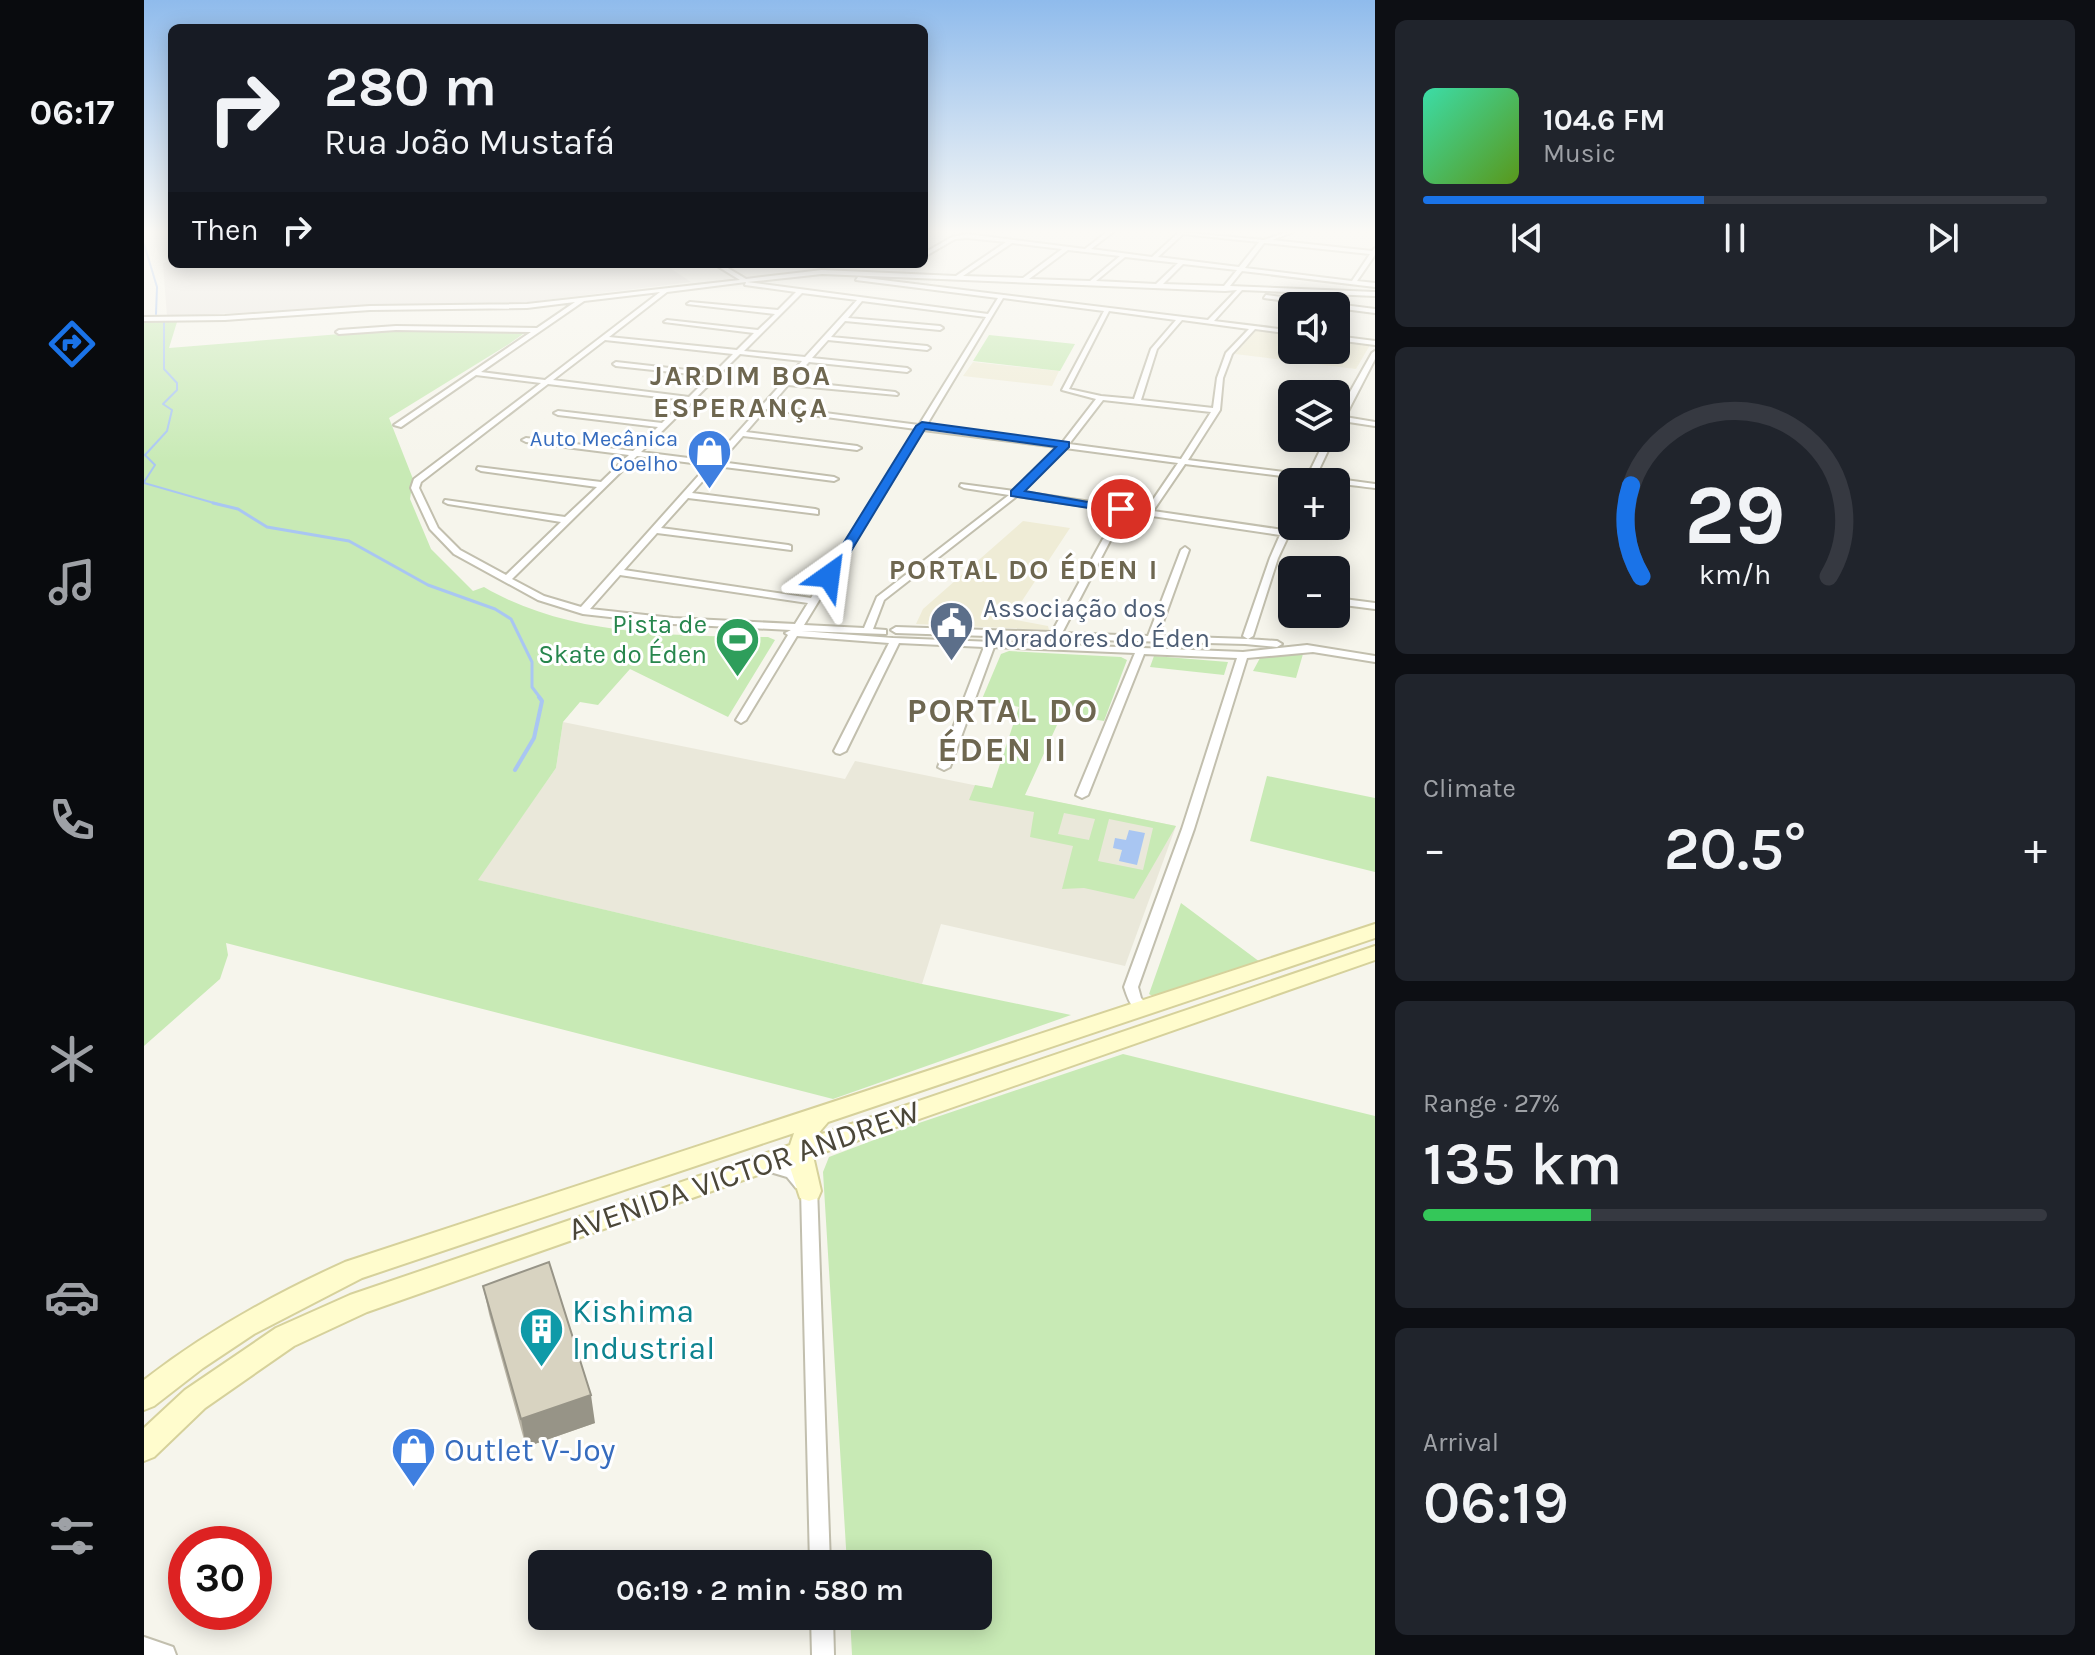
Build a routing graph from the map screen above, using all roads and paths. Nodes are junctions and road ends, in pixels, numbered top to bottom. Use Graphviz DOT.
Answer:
graph roads {
  1 [pos="341,309"];
  2 [pos="527,309"];
  3 [pos="568,309"];
  4 [pos="639,309"];
  5 [pos="748,309"];
  6 [pos="781,309"];
  7 [pos="852,309"];
  8 [pos="939,309"];
  9 [pos="994,309"];
  10 [pos="1101,309"];
  11 [pos="1218,309"];
  12 [pos="1107,310"];
  13 [pos="778,312"];
  14 [pos="990,316"];
  15 [pos="522,317"];
  16 [pos="144,319"];
  17 [pos="843,319"];
  18 [pos="1180,319"];
  19 [pos="513,322"];
  20 [pos="667,322"];
  21 [pos="1209,322"];
  22 [pos="505,327"];
  23 [pos="940,328"];
  24 [pos="1253,328"];
  25 [pos="537,330"];
  26 [pos="1278,331"];
  27 [pos="339,332"];
  28 [pos="759,332"];
  29 [pos="602,338"];
  30 [pos="826,338"];
  31 [pos="1350,340"];
  32 [pos="1375,343"];
  33 [pos="927,348"];
  34 [pos="739,352"];
  35 [pos="1375,353"];
  36 [pos="807,359"];
  37 [pos="616,364"];
  38 [pos="907,370"];
  39 [pos="473,373"];
  40 [pos="1362,373"];
  41 [pos="1375,374"];
  42 [pos="716,375"];
  43 [pos="546,382"];
  44 [pos="786,383"];
  45 [pos="895,394"];
  46 [pos="1101,398"];
  47 [pos="1350,398"];
  48 [pos="691,399"];
  49 [pos="1137,402"];
  50 [pos="764,407"];
  51 [pos="1216,410"];
  52 [pos="558,413"];
  53 [pos="1350,423"];
  54 [pos="1375,424"];
  55 [pos="398,425"];
  56 [pos="664,425"];
  57 [pos="922,426"];
  58 [pos="741,434"];
  59 [pos="526,440"];
  60 [pos="1065,444"];
  61 [pos="857,448"];
  62 [pos="635,454"];
  63 [pos="1184,460"];
  64 [pos="714,464"];
  65 [pos="481,469"];
  66 [pos="1278,475"];
  67 [pos="834,479"];
  68 [pos="1350,484"];
  69 [pos="603,485"];
  70 [pos="964,486"];
  71 [pos="1375,486"];
  72 [pos="1015,494"];
  73 [pos="687,495"];
  74 [pos="448,502"];
  75 [pos="815,512"];
  76 [pos="1148,513"];
  77 [pos="567,520"];
  78 [pos="656,530"];
  79 [pos="1278,532"];
  80 [pos="1107,539"];
  81 [pos="1283,540"];
  82 [pos="788,548"];
  83 [pos="1185,550"];
  84 [pos="618,572"];
  85 [pos="504,576"];
  86 [pos="814,601"];
  87 [pos="1350,603"];
  88 [pos="1375,606"];
  89 [pos="583,611"];
  90 [pos="873,616"];
  91 [pos="797,629"];
  92 [pos="868,630"];
  93 [pos="1055,634"];
  94 [pos="892,635"];
  95 [pos="1152,638"];
  96 [pos="990,644"];
  97 [pos="1246,644"];
  98 [pos="1049,646"];
  99 [pos="1141,650"];
  100 [pos="1375,659"];
  101 [pos="741,720"];
  102 [pos="840,751"];
  103 [pos="944,767"];
  104 [pos="1082,795"];
  105 [pos="1375,931"];
  106 [pos="1375,953"];
  107 [pos="1131,987"];
  108 [pos="1144,1009"];
  109 [pos="1120,1016"];
  110 [pos="1186,1018"];
  111 [pos="823,1112"];
  112 [pos="806,1149"];
  113 [pos="759,1165"];
  114 [pos="809,1191"];
  115 [pos="144,1397"];
  116 [pos="144,1447"];
  117 [pos="820,1550"];
  118 [pos="822,1630"];
  119 [pos="144,1648"];
  120 [pos="165,1655"];
  121 [pos="823,1655"];
  1 -- 16 [label="street"];
  2 -- 15 [label="street"];
  3 -- 25 [label="street"];
  4 -- 29 [label="street"];
  5 -- 13 [label="street"];
  6 -- 13 [label="street"];
  7 -- 17 [label="street"];
  8 -- 14 [label="street"];
  9 -- 14 [label="street"];
  10 -- 12 [label="street"];
  11 -- 21 [label="street"];
  12 -- 18 [label="street"];
  12 -- 46 [label="street"];
  13 -- 28 [label="street"];
  14 -- 57 [label="street"];
  17 -- 23 [label="street"];
  17 -- 30 [label="street"];
  18 -- 21 [label="street"];
  18 -- 49 [label="street"];
  19 -- 22 [label="street"];
  20 -- 28 [label="street"];
  21 -- 24 [label="street"];
  22 -- 25 [label="street"];
  22 -- 27 [label="street"];
  24 -- 26 [label="street"];
  24 -- 51 [label="street"];
  25 -- 39 [label="street"];
  28 -- 34 [label="street"];
  29 -- 34 [label="street"];
  29 -- 43 [label="street"];
  30 -- 33 [label="street"];
  30 -- 36 [label="street"];
  31 -- 32 [label="street"];
  34 -- 36 [label="street"];
  34 -- 42 [label="street"];
  35 -- 40 [label="street"];
  36 -- 38 [label="street"];
  36 -- 44 [label="street"];
  37 -- 42 [label="street"];
  39 -- 43 [label="street"];
  39 -- 55 [label="street"];
  40 -- 41 [label="street"];
  40 -- 47 [label="street"];
  42 -- 48 [label="street"];
  43 -- 48 [label="street"];
  43 -- 85 [label="street"];
  44 -- 45 [label="street"];
  44 -- 50 [label="street"];
  46 -- 49 [label="street"];
  46 -- 60 [label="street"];
  48 -- 56 [label="street"];
  49 -- 51 [label="street"];
  50 -- 57 [label="street"];
  50 -- 58 [label="street"];
  51 -- 63 [label="street"];
  52 -- 56 [label="street"];
  53 -- 54 [label="street"];
  56 -- 62 [label="street"];
  57 -- 60 [label="street"];
  57 -- 86 [label="street"];
  58 -- 61 [label="street"];
  58 -- 64 [label="street"];
  59 -- 62 [label="street"];
  60 -- 63 [label="street"];
  60 -- 72 [label="street"];
  62 -- 64 [label="street"];
  62 -- 69 [label="street"];
  63 -- 66 [label="street"];
  63 -- 76 [label="street"];
  64 -- 67 [label="street"];
  64 -- 73 [label="street"];
  65 -- 69 [label="street"];
  68 -- 71 [label="street"];
  69 -- 77 [label="street"];
  70 -- 72 [label="street"];
  72 -- 76 [label="street"];
  72 -- 90 [label="street"];
  73 -- 75 [label="street"];
  73 -- 78 [label="street"];
  74 -- 77 [label="street"];
  76 -- 79 [label="street"];
  77 -- 85 [label="street"];
  78 -- 82 [label="street"];
  78 -- 84 [label="street"];
  80 -- 93 [label="street"];
  81 -- 97 [label="street"];
  83 -- 95 [label="street"];
  84 -- 86 [label="street"];
  84 -- 89 [label="street"];
  85 -- 89 [label="street"];
  86 -- 91 [label="street"];
  87 -- 88 [label="street"];
  89 -- 91 [label="street"];
  90 -- 92 [label="street"];
  90 -- 94 [label="street"];
  91 -- 92 [label="street"];
  91 -- 94 [label="street"];
  91 -- 101 [label="street"];
  92 -- 94 [label="street"];
  93 -- 94 [label="street"];
  93 -- 95 [label="street"];
  93 -- 98 [label="street"];
  94 -- 96 [label="street"];
  94 -- 102 [label="street"];
  95 -- 97 [label="street"];
  96 -- 98 [label="street"];
  96 -- 103 [label="street"];
  97 -- 99 [label="street"];
  97 -- 100 [label="street"];
  97 -- 107 [label="street"];
  98 -- 99 [label="street"];
  99 -- 104 [label="street"];
  105 -- 108 [label="main road, AVENIDA VICTOR ANDREW"];
  106 -- 110 [label="main road, AVENIDA VICTOR ANDREW"];
  107 -- 108 [label="street"];
  107 -- 109 [label="street"];
  108 -- 109 [label="main road, AVENIDA VICTOR ANDREW"];
  108 -- 110 [label="main road"];
  109 -- 111 [label="main road, AVENIDA VICTOR ANDREW"];
  110 -- 112 [label="main road, AVENIDA VICTOR ANDREW"];
  111 -- 112 [label="main road"];
  111 -- 115 [label="main road, AVENIDA VICTOR ANDREW"];
  112 -- 113 [label="main road, AVENIDA VICTOR ANDREW"];
  112 -- 114 [label="main road"];
  113 -- 114 [label="street"];
  113 -- 116 [label="main road, AVENIDA VICTOR ANDREW"];
  114 -- 117 [label="street"];
  118 -- 121 [label="street"];
  119 -- 120 [label="street"];
}
